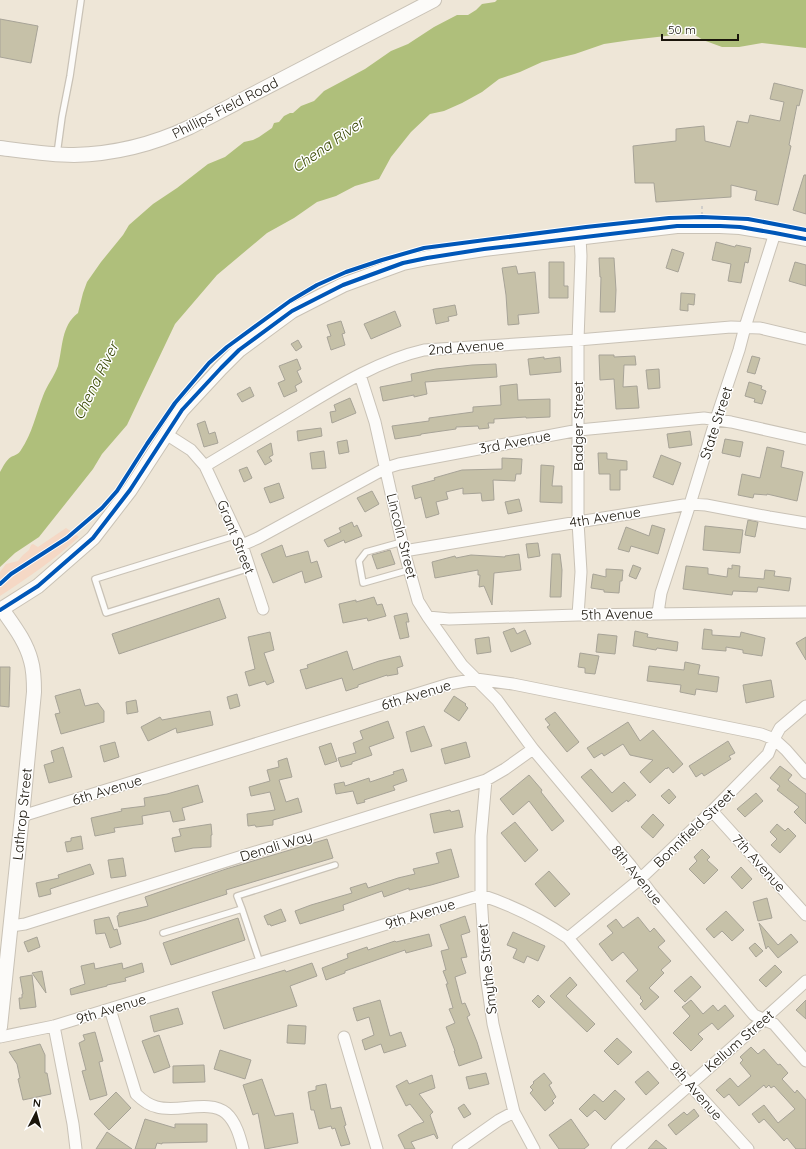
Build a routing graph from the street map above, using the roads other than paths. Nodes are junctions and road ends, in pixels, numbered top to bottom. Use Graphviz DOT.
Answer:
graph roads {
  1 [pos="81,0"];
  2 [pos="434,0"];
  3 [pos="0,148"];
  4 [pos="57,154"];
  5 [pos="775,232"];
  6 [pos="580,237"];
  7 [pos="806,239"];
  8 [pos="745,327"];
  9 [pos="806,339"];
  10 [pos="578,340"];
  11 [pos="360,375"];
  12 [pos="716,419"];
  13 [pos="579,430"];
  14 [pos="166,434"];
  15 [pos="806,439"];
  16 [pos="205,466"];
  17 [pos="386,468"];
  18 [pos="690,504"];
  19 [pos="578,522"];
  20 [pos="806,523"];
  21 [pos="240,540"];
  22 [pos="403,546"];
  23 [pos="250,568"];
  24 [pos="410,570"];
  25 [pos="263,609"];
  26 [pos="1,610"];
  27 [pos="806,612"];
  28 [pos="658,613"];
  29 [pos="578,614"];
  30 [pos="428,617"];
  31 [pos="476,679"];
  32 [pos="806,706"];
  33 [pos="774,739"];
  34 [pos="532,749"];
  35 [pos="806,772"];
  36 [pos="486,780"];
  37 [pos="712,811"];
  38 [pos="22,816"];
  39 [pos="335,865"];
  40 [pos="640,879"];
  41 [pos="481,895"];
  42 [pos="242,909"];
  43 [pos="806,915"];
  44 [pos="11,926"];
  45 [pos="163,933"];
  46 [pos="568,938"];
  47 [pos="3,962"];
  48 [pos="260,963"];
  49 [pos="806,980"];
  50 [pos="110,1009"];
  51 [pos="764,1020"];
  52 [pos="54,1026"];
  53 [pos="0,1027"];
  54 [pos="0,1037"];
  55 [pos="344,1037"];
  56 [pos="806,1061"];
  57 [pos="689,1084"];
  58 [pos="514,1112"];
  59 [pos="76,1149"];
  60 [pos="243,1149"];
  61 [pos="377,1149"];
  62 [pos="458,1149"];
  63 [pos="534,1149"];
  64 [pos="617,1149"];
  65 [pos="748,1149"];
  1 -- 4 [label="lane"];
  2 -- 4 [label="street, Phillips Field Road"];
  3 -- 4 [label="street, Phillips Field Road"];
  5 -- 6 [label="street"];
  5 -- 7 [label="street"];
  5 -- 8 [label="street, State Street"];
  6 -- 10 [label="street, Badger Street"];
  6 -- 14 [label="street"];
  8 -- 9 [label="street, 2nd Avenue"];
  8 -- 10 [label="street, 2nd Avenue"];
  8 -- 12 [label="street, State Street"];
  10 -- 11 [label="street, 2nd Avenue"];
  10 -- 13 [label="street, Badger Street"];
  11 -- 16 [label="street, 2nd Avenue"];
  11 -- 17 [label="street, Lincoln Street"];
  12 -- 13 [label="street, 3rd Avenue"];
  12 -- 15 [label="street, 3rd Avenue"];
  12 -- 18 [label="street, State Street"];
  13 -- 17 [label="street, 3rd Avenue"];
  13 -- 19 [label="street, Badger Street"];
  14 -- 16 [label="street"];
  14 -- 26 [label="street"];
  16 -- 21 [label="street, Grant Street"];
  17 -- 21 [label="street, 3rd Avenue"];
  17 -- 22 [label="street, Lincoln Street"];
  18 -- 19 [label="street, 4th Avenue"];
  18 -- 20 [label="street, 4th Avenue"];
  18 -- 28 [label="street, State Street"];
  19 -- 22 [label="street, 4th Avenue"];
  19 -- 29 [label="street, Badger Street"];
  21 -- 23 [label="street, Grant Street"];
  21 -- 23 [label="lane"];
  22 -- 24 [label="street, Lincoln Street"];
  22 -- 24 [label="lane"];
  23 -- 25 [label="street, Grant Street"];
  24 -- 30 [label="street, Lincoln Street"];
  26 -- 38 [label="street, Lathrop Street"];
  27 -- 28 [label="street, 5th Avenue"];
  28 -- 29 [label="street, 5th Avenue"];
  29 -- 30 [label="street, 5th Avenue"];
  30 -- 31 [label="street, Lincoln Street"];
  31 -- 33 [label="street, 6th Avenue"];
  31 -- 34 [label="street, 8th Avenue"];
  31 -- 38 [label="street, 6th Avenue"];
  32 -- 33 [label="street, Bonnifield Street"];
  33 -- 35 [label="street, 6th Avenue"];
  33 -- 37 [label="street, Bonnifield Street"];
  34 -- 36 [label="street, Denali Way"];
  34 -- 40 [label="street, 8th Avenue"];
  36 -- 41 [label="street, Smythe Street"];
  36 -- 44 [label="street, Denali Way"];
  37 -- 40 [label="street, Bonnifield Street"];
  37 -- 43 [label="street, 7th Avenue"];
  38 -- 44 [label="street, Lathrop Street"];
  39 -- 42 [label="lane"];
  40 -- 46 [label="street, Bonnifield Street"];
  40 -- 51 [label="street, 8th Avenue"];
  41 -- 46 [label="street, 9th Avenue"];
  41 -- 48 [label="street, 9th Avenue"];
  41 -- 58 [label="street, Smythe Street"];
  42 -- 45 [label="lane"];
  42 -- 48 [label="lane"];
  44 -- 47 [label="street, Lathrop Street"];
  46 -- 57 [label="street, 9th Avenue"];
  47 -- 53 [label="street, Lathrop Street"];
  48 -- 50 [label="street, 9th Avenue"];
  49 -- 51 [label="street, Kellum Street"];
  50 -- 52 [label="street, 9th Avenue"];
  50 -- 60 [label="street"];
  51 -- 56 [label="street, 8th Avenue"];
  51 -- 57 [label="street, Kellum Street"];
  52 -- 54 [label="street, 9th Avenue"];
  52 -- 59 [label="street"];
  55 -- 61 [label="street"];
  57 -- 64 [label="street, Kellum Street"];
  57 -- 65 [label="street, 9th Avenue"];
  58 -- 62 [label="street"];
  58 -- 63 [label="street, Smythe Street"];
}
